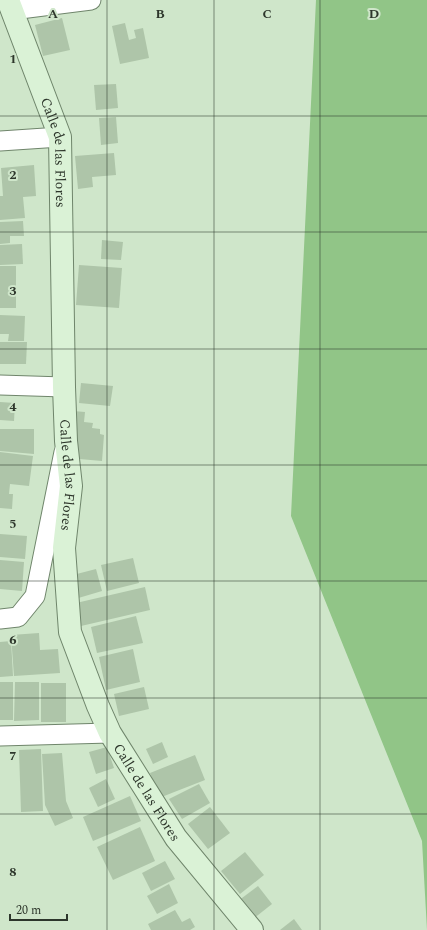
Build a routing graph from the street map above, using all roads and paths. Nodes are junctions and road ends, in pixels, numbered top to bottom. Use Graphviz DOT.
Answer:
graph roads {
  1 [pos="91,0"];
  2 [pos="10,5"];
  3 [pos="60,137"];
  4 [pos="0,141"];
  5 [pos="0,385"];
  6 [pos="64,387"];
  7 [pos="66,441"];
  8 [pos="0,619"];
  9 [pos="110,733"];
  10 [pos="0,736"];
  11 [pos="252,930"];
  1 -- 2 [label="street"];
  2 -- 3 [label="street, Calle de las Flores"];
  3 -- 4 [label="street"];
  3 -- 6 [label="street, Calle de las Flores"];
  5 -- 6 [label="street"];
  6 -- 7 [label="street, Calle de las Flores"];
  7 -- 8 [label="street"];
  7 -- 9 [label="street, Calle de las Flores"];
  9 -- 10 [label="street"];
  9 -- 11 [label="street, Calle de las Flores"];
}
